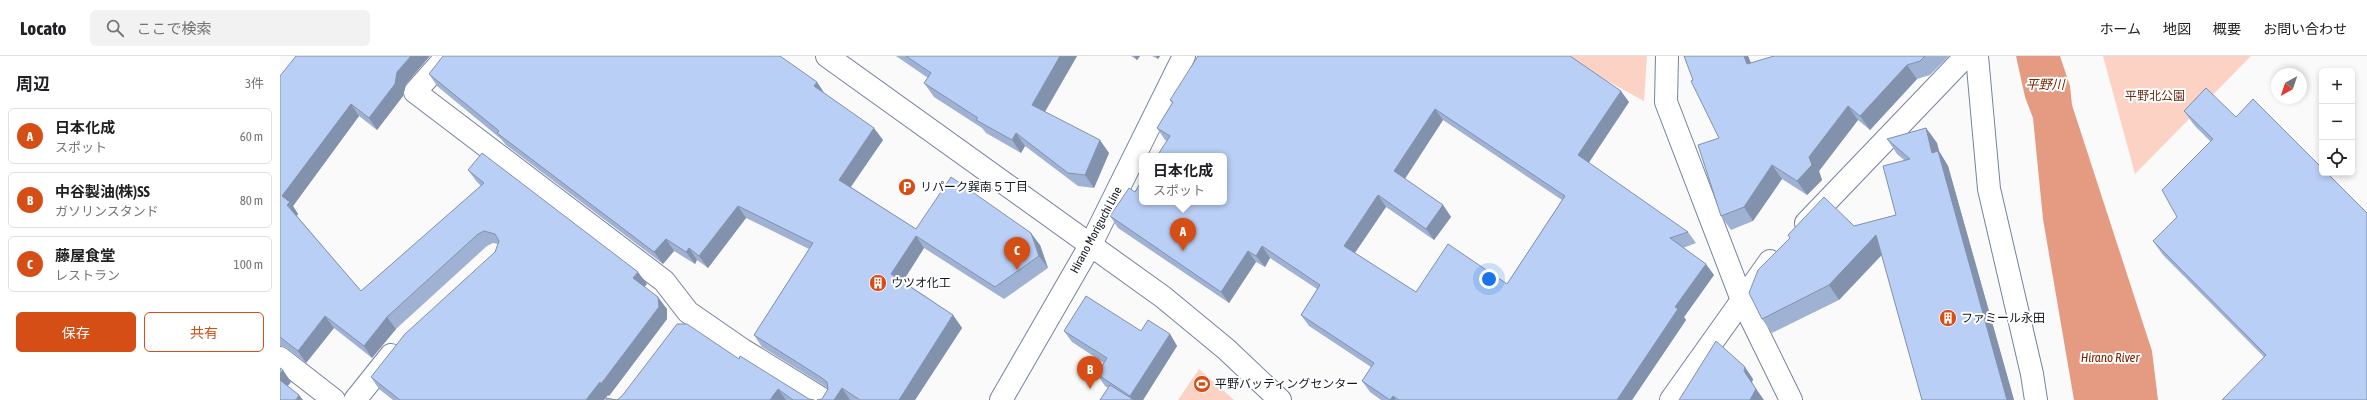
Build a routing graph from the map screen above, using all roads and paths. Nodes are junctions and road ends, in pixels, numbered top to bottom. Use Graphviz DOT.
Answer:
graph roads {
  1 [pos="447,56"];
  2 [pos="827,56"];
  3 [pos="1184,56"];
  4 [pos="1667,56"];
  5 [pos="1966,56"];
  6 [pos="1976,56"];
  7 [pos="1091,244"];
  8 [pos="1742,300"];
  9 [pos="688,312"];
  10 [pos="674,331"];
  11 [pos="404,338"];
  12 [pos="280,358"];
  13 [pos="334,400"];
  14 [pos="355,400"];
  15 [pos="824,400"];
  16 [pos="1001,400"];
  17 [pos="1280,400"];
  18 [pos="1671,400"];
  19 [pos="1791,400"];
  20 [pos="2036,400"];
  1 -- 9 [label="street"];
  2 -- 7 [label="street"];
  3 -- 7 [label="street, Hirano Moriguchi Line"];
  4 -- 8 [label="street"];
  5 -- 8 [label="street"];
  6 -- 20 [label="street"];
  7 -- 16 [label="street, Hirano Moriguchi Line"];
  7 -- 17 [label="street"];
  8 -- 18 [label="street"];
  8 -- 19 [label="street"];
  9 -- 10 [label="street"];
  9 -- 15 [label="street"];
  11 -- 14 [label="street"];
  12 -- 13 [label="street"];
}
